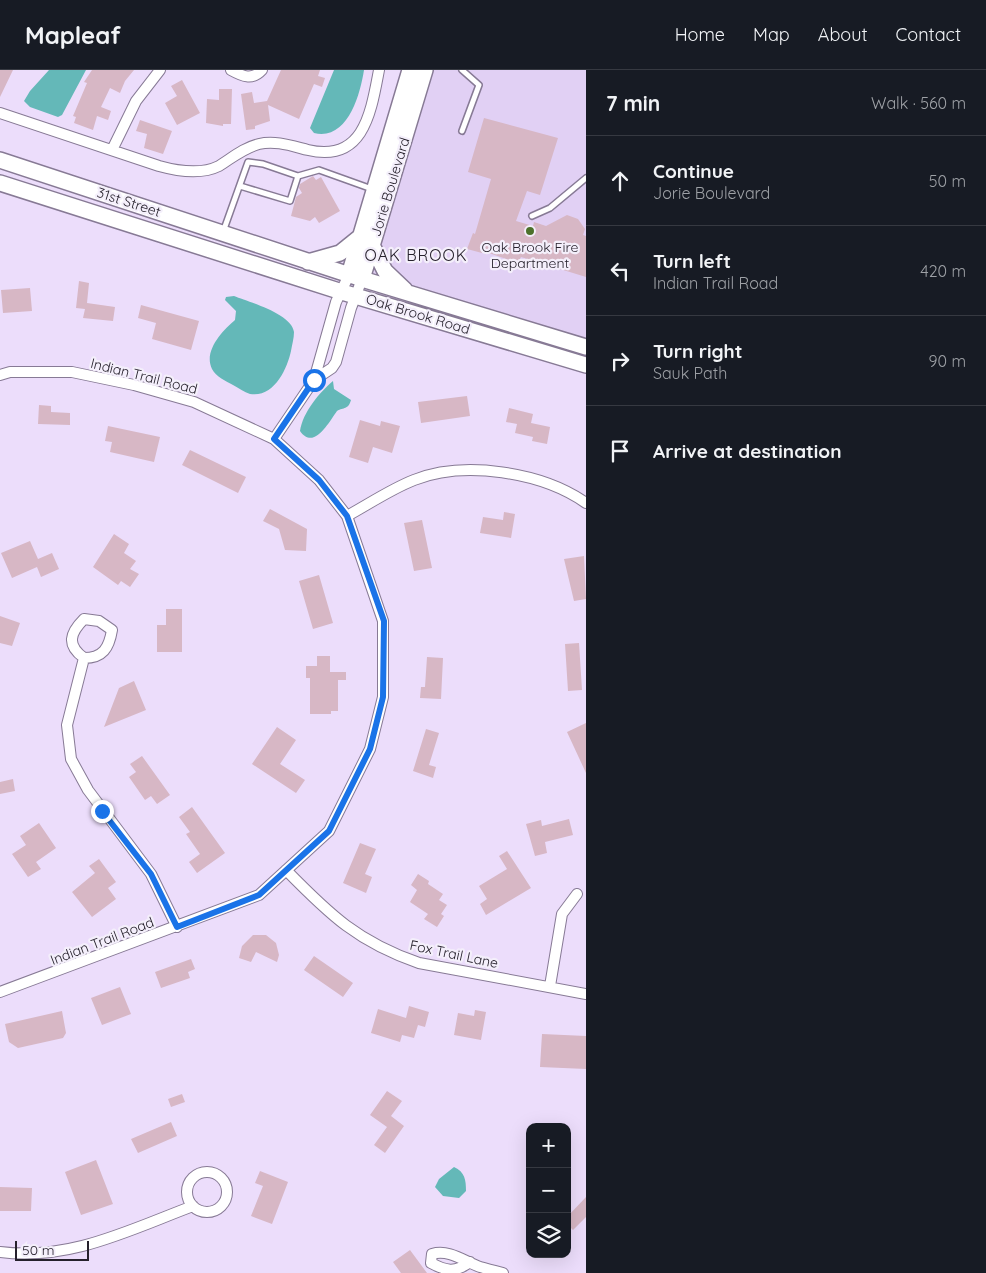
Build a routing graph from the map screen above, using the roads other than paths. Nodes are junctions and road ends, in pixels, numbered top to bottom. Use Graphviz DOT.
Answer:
graph roads {
  1 [pos="160,70"];
  2 [pos="231,70"];
  3 [pos="262,70"];
  4 [pos="379,70"];
  5 [pos="410,70"];
  6 [pos="425,70"];
  7 [pos="462,70"];
  8 [pos="0,113"];
  9 [pos="462,131"];
  10 [pos="112,150"];
  11 [pos="0,160"];
  12 [pos="298,176"];
  13 [pos="586,178"];
  14 [pos="0,183"];
  15 [pos="240,186"];
  16 [pos="374,190"];
  17 [pos="532,216"];
  18 [pos="223,232"];
  19 [pos="367,240"];
  20 [pos="258,246"];
  21 [pos="308,262"];
  22 [pos="250,263"];
  23 [pos="355,277"];
  24 [pos="408,293"];
  25 [pos="348,294"];
  26 [pos="586,347"];
  27 [pos="586,365"];
  28 [pos="0,375"];
  29 [pos="314,380"];
  30 [pos="274,439"];
  31 [pos="586,503"];
  32 [pos="347,516"];
  33 [pos="84,658"];
  34 [pos="286,870"];
  35 [pos="577,894"];
  36 [pos="177,927"];
  37 [pos="550,986"];
  38 [pos="0,992"];
  39 [pos="586,994"];
  40 [pos="193,1206"];
  41 [pos="0,1252"];
  42 [pos="470,1262"];
  43 [pos="503,1273"];
  1 -- 10 [label="street"];
  2 -- 3 [label="street"];
  4 -- 10 [label="street"];
  5 -- 16 [label="main road, Jorie Boulevard"];
  6 -- 19 [label="main road, Jorie Boulevard"];
  7 -- 9 [label="lane"];
  8 -- 10 [label="street"];
  11 -- 18 [label="main road, 31st Street"];
  12 -- 15 [label="lane"];
  12 -- 15 [label="lane"];
  12 -- 16 [label="lane"];
  13 -- 17 [label="lane"];
  14 -- 22 [label="main road, 31st Street"];
  15 -- 18 [label="lane"];
  16 -- 19 [label="main road, Jorie Boulevard"];
  18 -- 20 [label="main road, 31st Street"];
  19 -- 21 [label="main road"];
  19 -- 23 [label="main road, Jorie Boulevard"];
  19 -- 24 [label="main road"];
  20 -- 21 [label="main road, Oak Brook Road"];
  21 -- 23 [label="main road, Oak Brook Road"];
  22 -- 25 [label="main road, Oak Brook Road"];
  23 -- 24 [label="main road, Oak Brook Road"];
  23 -- 25 [label="street, Jorie Boulevard"];
  24 -- 26 [label="main road, Oak Brook Road"];
  25 -- 27 [label="main road, Oak Brook Road"];
  25 -- 29 [label="street, Jorie Boulevard"];
  25 -- 29 [label="street, Jorie Boulevard"];
  28 -- 30 [label="street, Indian Trail Road"];
  29 -- 30 [label="street, Jorie Boulevard"];
  30 -- 32 [label="street, Indian Trail Road"];
  31 -- 32 [label="street"];
  32 -- 34 [label="street, Indian Trail Road"];
  33 -- 36 [label="street"];
  34 -- 36 [label="street, Indian Trail Road"];
  34 -- 37 [label="street, Fox Trail Lane"];
  35 -- 37 [label="street"];
  36 -- 38 [label="street, Indian Trail Road"];
  37 -- 39 [label="street, Fox Trail Lane"];
  40 -- 41 [label="street"];
  42 -- 43 [label="street"];
}
